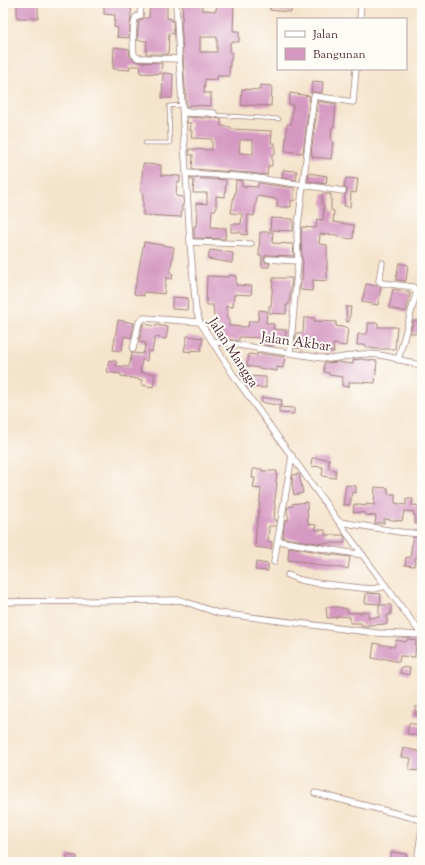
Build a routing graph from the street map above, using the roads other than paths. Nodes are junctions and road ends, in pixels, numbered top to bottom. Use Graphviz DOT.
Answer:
graph roads {
  1 [pos="141,3"];
  2 [pos="176,3"];
  3 [pos="361,3"];
  4 [pos="360,18"];
  5 [pos="179,59"];
  6 [pos="356,70"];
  7 [pos="182,110"];
  8 [pos="214,113"];
  9 [pos="279,119"];
  10 [pos="145,143"];
  11 [pos="186,173"];
  12 [pos="302,185"];
  13 [pos="343,191"];
  14 [pos="190,242"];
  15 [pos="251,244"];
  16 [pos="268,259"];
  17 [pos="298,261"];
  18 [pos="382,263"];
  19 [pos="200,322"];
  20 [pos="212,341"];
  21 [pos="132,349"];
  22 [pos="290,353"];
  23 [pos="398,360"];
  24 [pos="422,366"];
  25 [pos="292,456"];
  26 [pos="340,522"];
  27 [pos="422,534"];
  28 [pos="278,541"];
  29 [pos="363,555"];
  30 [pos="274,562"];
  31 [pos="288,575"];
  32 [pos="386,586"];
  33 [pos="3,602"];
  34 [pos="422,635"];
  35 [pos="315,793"];
  36 [pos="422,820"];
  37 [pos="422,828"];
  38 [pos="417,862"];
  1 -- 5 [label="street"];
  2 -- 5 [label="street, Jalan Mangga"];
  3 -- 4 [label="street"];
  5 -- 7 [label="street, Jalan Mangga"];
  6 -- 12 [label="street"];
  7 -- 8 [label="street"];
  7 -- 9 [label="lane"];
  7 -- 10 [label="lane"];
  7 -- 11 [label="street, Jalan Mangga"];
  11 -- 12 [label="street"];
  11 -- 14 [label="street, Jalan Mangga"];
  12 -- 13 [label="street"];
  12 -- 17 [label="street"];
  14 -- 15 [label="street"];
  14 -- 19 [label="street, Jalan Mangga"];
  16 -- 17 [label="street"];
  17 -- 22 [label="street"];
  18 -- 23 [label="street"];
  19 -- 20 [label="street, Jalan Mangga"];
  19 -- 21 [label="street"];
  20 -- 22 [label="street, Jalan Akbar"];
  20 -- 25 [label="street, Jalan Mangga"];
  22 -- 23 [label="street, Jalan Akbar"];
  23 -- 24 [label="street, Jalan Akbar"];
  25 -- 26 [label="street, Jalan Mangga"];
  25 -- 28 [label="street"];
  26 -- 27 [label="street"];
  26 -- 29 [label="street, Jalan Mangga"];
  28 -- 29 [label="street"];
  28 -- 30 [label="street"];
  29 -- 32 [label="street, Jalan Mangga"];
  31 -- 32 [label="street"];
  32 -- 34 [label="street, Jalan Mangga"];
  33 -- 34 [label="street"];
  35 -- 36 [label="street"];
  37 -- 38 [label="street"];
}
